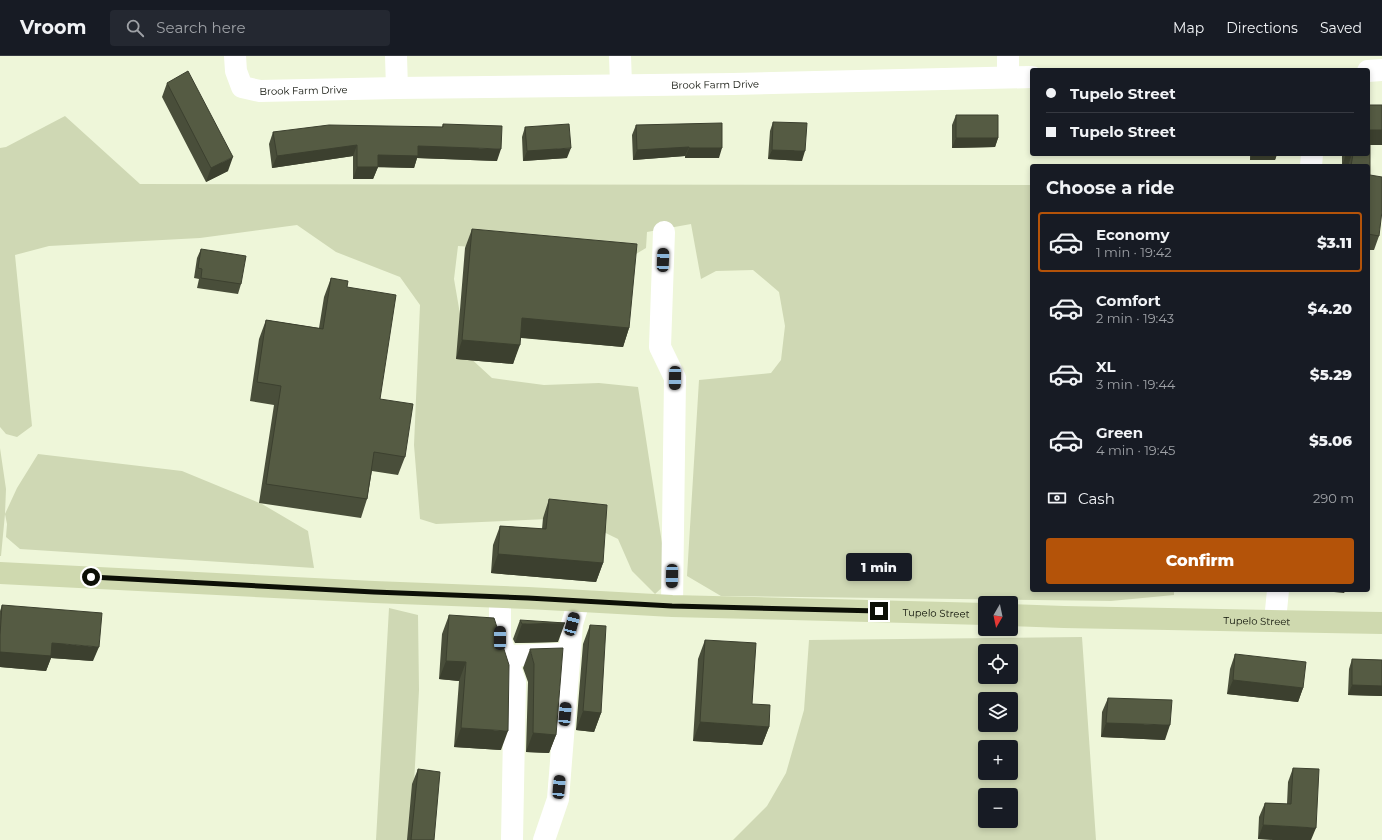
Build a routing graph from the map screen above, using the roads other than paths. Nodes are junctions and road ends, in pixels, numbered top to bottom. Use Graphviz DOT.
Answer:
graph roads {
  1 [pos="235,56"];
  2 [pos="396,56"];
  3 [pos="620,56"];
  4 [pos="1008,56"];
  5 [pos="1382,70"];
  6 [pos="1370,71"];
  7 [pos="1030,77"];
  8 [pos="1008,78"];
  9 [pos="621,84"];
  10 [pos="397,88"];
  11 [pos="664,232"];
  12 [pos="0,573"];
  13 [pos="1278,592"];
  14 [pos="500,598"];
  15 [pos="579,601"];
  16 [pos="672,606"];
  17 [pos="978,614"];
  18 [pos="1018,615"];
  19 [pos="1276,622"];
  20 [pos="1382,623"];
  21 [pos="570,654"];
  22 [pos="506,656"];
  23 [pos="512,840"];
  24 [pos="544,840"];
  1 -- 10 [label="street, Brook Farm Drive"];
  2 -- 10 [label="street"];
  3 -- 9 [label="street"];
  4 -- 8 [label="street"];
  5 -- 6 [label="street"];
  7 -- 8 [label="street, Brook Farm Drive"];
  8 -- 9 [label="street, Brook Farm Drive"];
  9 -- 10 [label="street, Brook Farm Drive"];
  11 -- 16 [label="street"];
  12 -- 14 [label="main road, Tupelo Street"];
  13 -- 19 [label="street"];
  14 -- 15 [label="main road, Tupelo Street"];
  14 -- 22 [label="street"];
  15 -- 16 [label="main road, Tupelo Street"];
  15 -- 21 [label="street"];
  16 -- 17 [label="main road, Tupelo Street"];
  18 -- 19 [label="main road, Tupelo Street"];
  19 -- 20 [label="main road, Tupelo Street"];
  21 -- 22 [label="street"];
  21 -- 24 [label="street"];
  22 -- 23 [label="street"];
}
